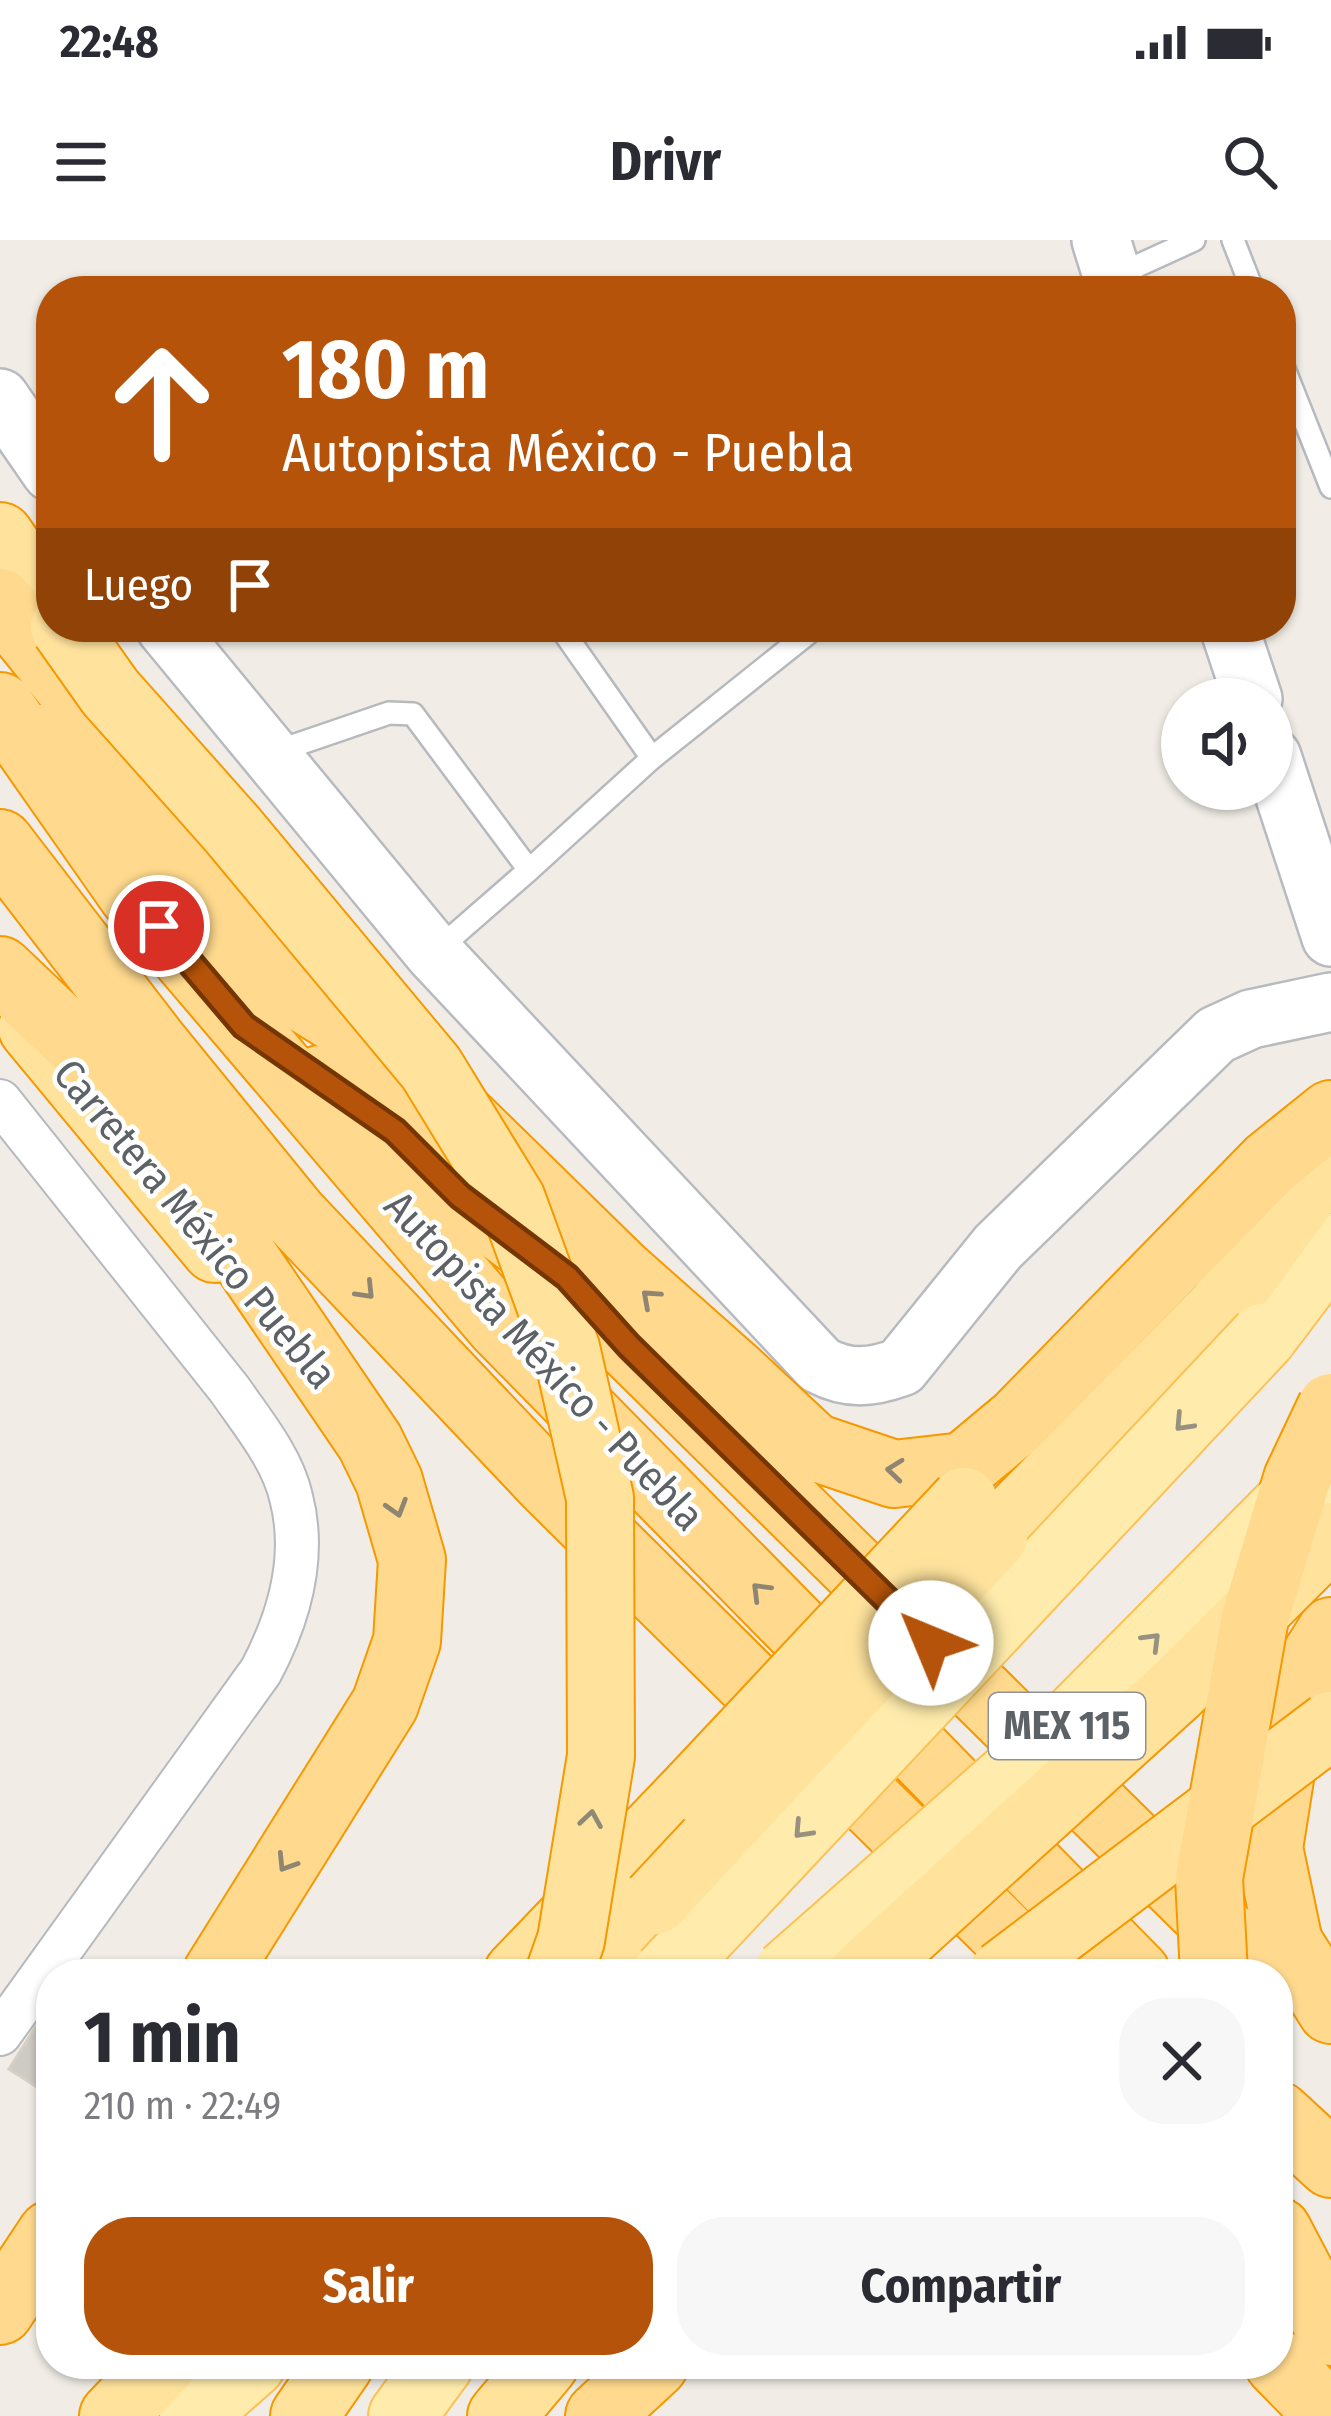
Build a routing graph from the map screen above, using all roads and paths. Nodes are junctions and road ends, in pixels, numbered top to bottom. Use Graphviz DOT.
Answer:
graph roads {
  1 [pos="1194,240"];
  2 [pos="1233,240"];
  3 [pos="1112,260"];
  4 [pos="1247,276"];
  5 [pos="0,398"];
  6 [pos="1296,399"];
  7 [pos="36,450"];
  8 [pos="1331,487"];
  9 [pos="0,536"];
  10 [pos="36,587"];
  11 [pos="0,602"];
  12 [pos="75,642"];
  13 [pos="177,642"];
  14 [pos="571,642"];
  15 [pos="797,642"];
  16 [pos="1234,642"];
  17 [pos="1246,678"];
  18 [pos="0,703"];
  19 [pos="269,754"];
  20 [pos="652,758"];
  21 [pos="1289,810"];
  22 [pos="0,843"];
  23 [pos="0,861"];
  24 [pos="529,870"];
  25 [pos="1331,937"];
  26 [pos="434,953"];
  27 [pos="0,970"];
  28 [pos="0,988"];
  29 [pos="1331,1002"];
  30 [pos="244,1026"];
  31 [pos="406,1061"];
  32 [pos="147,1100"];
  33 [pos="0,1101"];
  34 [pos="1331,1114"];
  35 [pos="1331,1137"];
  36 [pos="1331,1157"];
  37 [pos="295,1216"];
  38 [pos="1331,1247"];
  39 [pos="629,1346"];
  40 [pos="737,1376"];
  41 [pos="344,1404"];
  42 [pos="1331,1407"];
  43 [pos="1331,1460"];
  44 [pos="979,1519"];
  45 [pos="1331,1535"];
  46 [pos="1331,1631"];
  47 [pos="1331,1714"];
  48 [pos="1331,1725"];
  49 [pos="54,1959"];
  50 [pos="225,1959"];
  51 [pos="531,1959"];
  52 [pos="565,1959"];
  53 [pos="598,1959"];
  54 [pos="680,1959"];
  55 [pos="803,1959"];
  56 [pos="880,1959"];
  57 [pos="1017,1959"];
  58 [pos="1044,1959"];
  59 [pos="1122,1959"];
  60 [pos="1213,1959"];
  61 [pos="1250,1959"];
  62 [pos="1331,1960"];
  63 [pos="36,1984"];
  64 [pos="1293,2001"];
  65 [pos="1331,2010"];
  66 [pos="0,2034"];
  67 [pos="1331,2039"];
  68 [pos="1293,2129"];
  69 [pos="1331,2164"];
  70 [pos="1293,2220"];
  71 [pos="36,2257"];
  72 [pos="1331,2257"];
  73 [pos="1293,2260"];
  74 [pos="0,2312"];
  75 [pos="1331,2332"];
  76 [pos="1293,2378"];
  77 [pos="149,2379"];
  78 [pos="235,2379"];
  79 [pos="330,2379"];
  80 [pos="429,2379"];
  81 [pos="493,2379"];
  82 [pos="532,2379"];
  83 [pos="639,2379"];
  84 [pos="1250,2379"];
  85 [pos="113,2416"];
  86 [pos="194,2416"];
  87 [pos="304,2416"];
  88 [pos="402,2416"];
  89 [pos="468,2416"];
  90 [pos="501,2416"];
  91 [pos="598,2416"];
  92 [pos="1288,2416"];
  93 [pos="1330,2416"];
  1 -- 3 [label="lane"];
  2 -- 4 [label="lane"];
  5 -- 7 [label="main road"];
  6 -- 8 [label="lane"];
  9 -- 10 [label="highway"];
  11 -- 31 [label="highway"];
  52 -- 12 [label="highway, one-way, bridge"];
  13 -- 19 [label="main road"];
  14 -- 20 [label="lane"];
  15 -- 20 [label="lane"];
  16 -- 17 [label="main road"];
  18 -- 30 [label="highway, Autopista México - Puebla"];
  18 -- 31 [label="highway"];
  19 -- 24 [label="lane"];
  19 -- 26 [label="main road"];
  20 -- 24 [label="lane"];
  21 -- 25 [label="main road"];
  22 -- 37 [label="highway, Autopista México - Puebla"];
  23 -- 32 [label="highway"];
  24 -- 26 [label="lane"];
  26 -- 29 [label="main road"];
  27 -- 32 [label="highway"];
  28 -- 41 [label="highway, Carretera México Puebla"];
  30 -- 39 [label="highway"];
  59 -- 30 [label="highway, Autopista México - Puebla, one-way"];
  40 -- 31 [label="highway, one-way"];
  32 -- 37 [label="highway"];
  32 -- 41 [label="highway"];
  33 -- 49 [label="street"];
  34 -- 40 [label="highway, one-way"];
  35 -- 44 [label="highway"];
  36 -- 44 [label="highway"];
  37 -- 57 [label="highway, Autopista México - Puebla, one-way"];
  38 -- 54 [label="main road, MEX 115, one-way, bridge"];
  39 -- 40 [label="highway"];
  39 -- 61 [label="highway"];
  41 -- 50 [label="highway, one-way"];
  42 -- 60 [label="highway, bridge"];
  55 -- 43 [label="main road, MEX 115, one-way, bridge"];
  44 -- 51 [label="highway, bridge"];
  44 -- 53 [label="highway, bridge"];
  45 -- 56 [label="highway, bridge"];
  46 -- 65 [label="highway"];
  47 -- 62 [label="highway"];
  48 -- 58 [label="highway, bridge"];
  63 -- 66 [label="street"];
  64 -- 67 [label="highway"];
  68 -- 69 [label="highway"];
  70 -- 72 [label="highway"];
  71 -- 74 [label="highway"];
  73 -- 75 [label="highway"];
  76 -- 93 [label="highway"];
  77 -- 85 [label="highway"];
  78 -- 86 [label="main road"];
  79 -- 87 [label="highway"];
  80 -- 88 [label="main road"];
  81 -- 89 [label="highway"];
  82 -- 90 [label="highway"];
  83 -- 91 [label="highway"];
  84 -- 92 [label="highway"];
}
